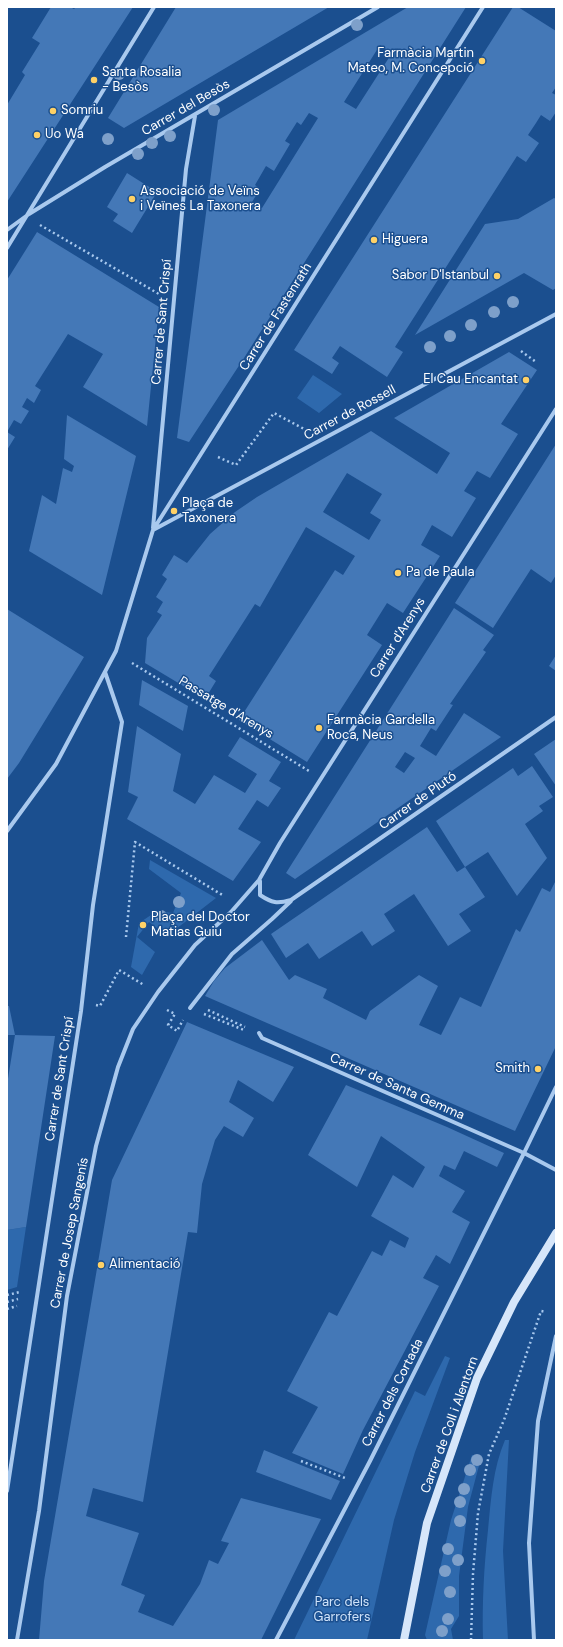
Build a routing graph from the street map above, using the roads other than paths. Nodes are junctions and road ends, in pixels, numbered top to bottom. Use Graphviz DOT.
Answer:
graph roads {
  1 [pos="154,7"];
  2 [pos="378,7"];
  3 [pos="483,7"];
  4 [pos="195,116"];
  5 [pos="28,214"];
  6 [pos="7,230"];
  7 [pos="7,248"];
  8 [pos="556,314"];
  9 [pos="556,408"];
  10 [pos="153,530"];
  11 [pos="105,672"];
  12 [pos="556,717"];
  13 [pos="7,831"];
  14 [pos="260,880"];
  15 [pos="291,900"];
  16 [pos="190,1008"];
  17 [pos="259,1032"];
  18 [pos="556,1087"];
  19 [pos="524,1153"];
  20 [pos="556,1170"];
  21 [pos="556,1233"];
  22 [pos="556,1336"];
  23 [pos="7,1491"];
  24 [pos="17,1640"];
  25 [pos="276,1640"];
  26 [pos="404,1640"];
  27 [pos="534,1640"];
  1 -- 5 [label="street"];
  2 -- 4 [label="street, Carrer del Besòs"];
  3 -- 10 [label="street, Carrer de Fastenrath"];
  4 -- 5 [label="street, Carrer del Besòs"];
  4 -- 10 [label="street, Carrer de Sant Crispí"];
  5 -- 6 [label="street, Carrer del Besòs"];
  5 -- 7 [label="street"];
  8 -- 10 [label="street, Carrer de Rossell"];
  9 -- 14 [label="street, Carrer d'Arenys"];
  10 -- 11 [label="street, Carrer de Fastenrath"];
  11 -- 13 [label="street"];
  11 -- 23 [label="street, Carrer de Sant Crispí"];
  12 -- 15 [label="street, Carrer de Plutó"];
  14 -- 15 [label="street, Carrer de Plutó"];
  14 -- 24 [label="street, Carrer de Josep Sangenís"];
  15 -- 16 [label="street, Carrer de Plutó"];
  17 -- 19 [label="street, Carrer de Santa Gemma"];
  18 -- 19 [label="street, Carrer dels Cortada"];
  19 -- 20 [label="street"];
  19 -- 25 [label="street, Carrer dels Cortada"];
  21 -- 26 [label="street, Carrer de Coll i Alentorn"];
  22 -- 27 [label="street"];
}
